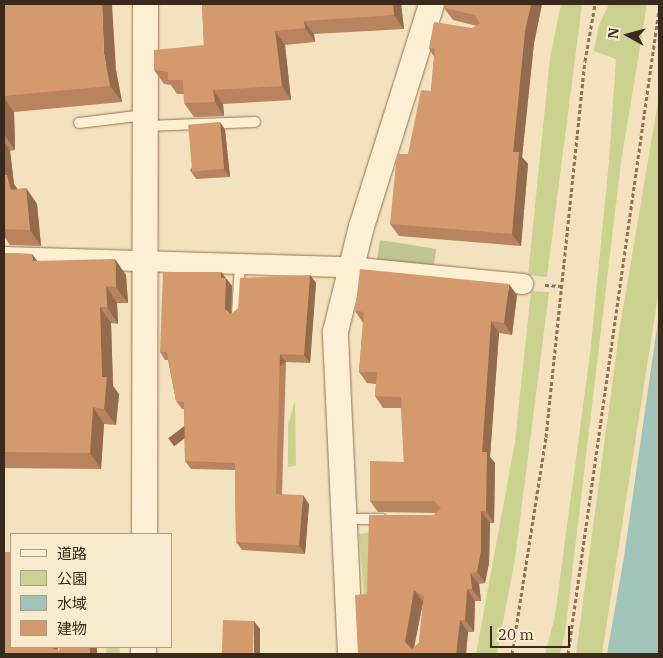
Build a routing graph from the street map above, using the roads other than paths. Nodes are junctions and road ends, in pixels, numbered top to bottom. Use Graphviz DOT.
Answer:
graph roads {
  1 [pos="144,4"];
  2 [pos="430,16"];
  3 [pos="145,121"];
  4 [pos="80,122"];
  5 [pos="255,122"];
  6 [pos="4,258"];
  7 [pos="146,260"];
  8 [pos="240,264"];
  9 [pos="350,268"];
  10 [pos="523,284"];
  11 [pos="237,315"];
  12 [pos="341,518"];
  13 [pos="396,519"];
  14 [pos="144,533"];
  15 [pos="350,654"];
  1 -- 3 [label="street"];
  2 -- 9 [label="street"];
  3 -- 4 [label="lane"];
  3 -- 5 [label="lane"];
  3 -- 7 [label="street"];
  6 -- 7 [label="street"];
  7 -- 8 [label="street"];
  7 -- 14 [label="street"];
  8 -- 9 [label="street"];
  8 -- 11 [label="lane"];
  9 -- 10 [label="street"];
  9 -- 12 [label="street"];
  12 -- 13 [label="lane"];
  12 -- 15 [label="street"];
}
